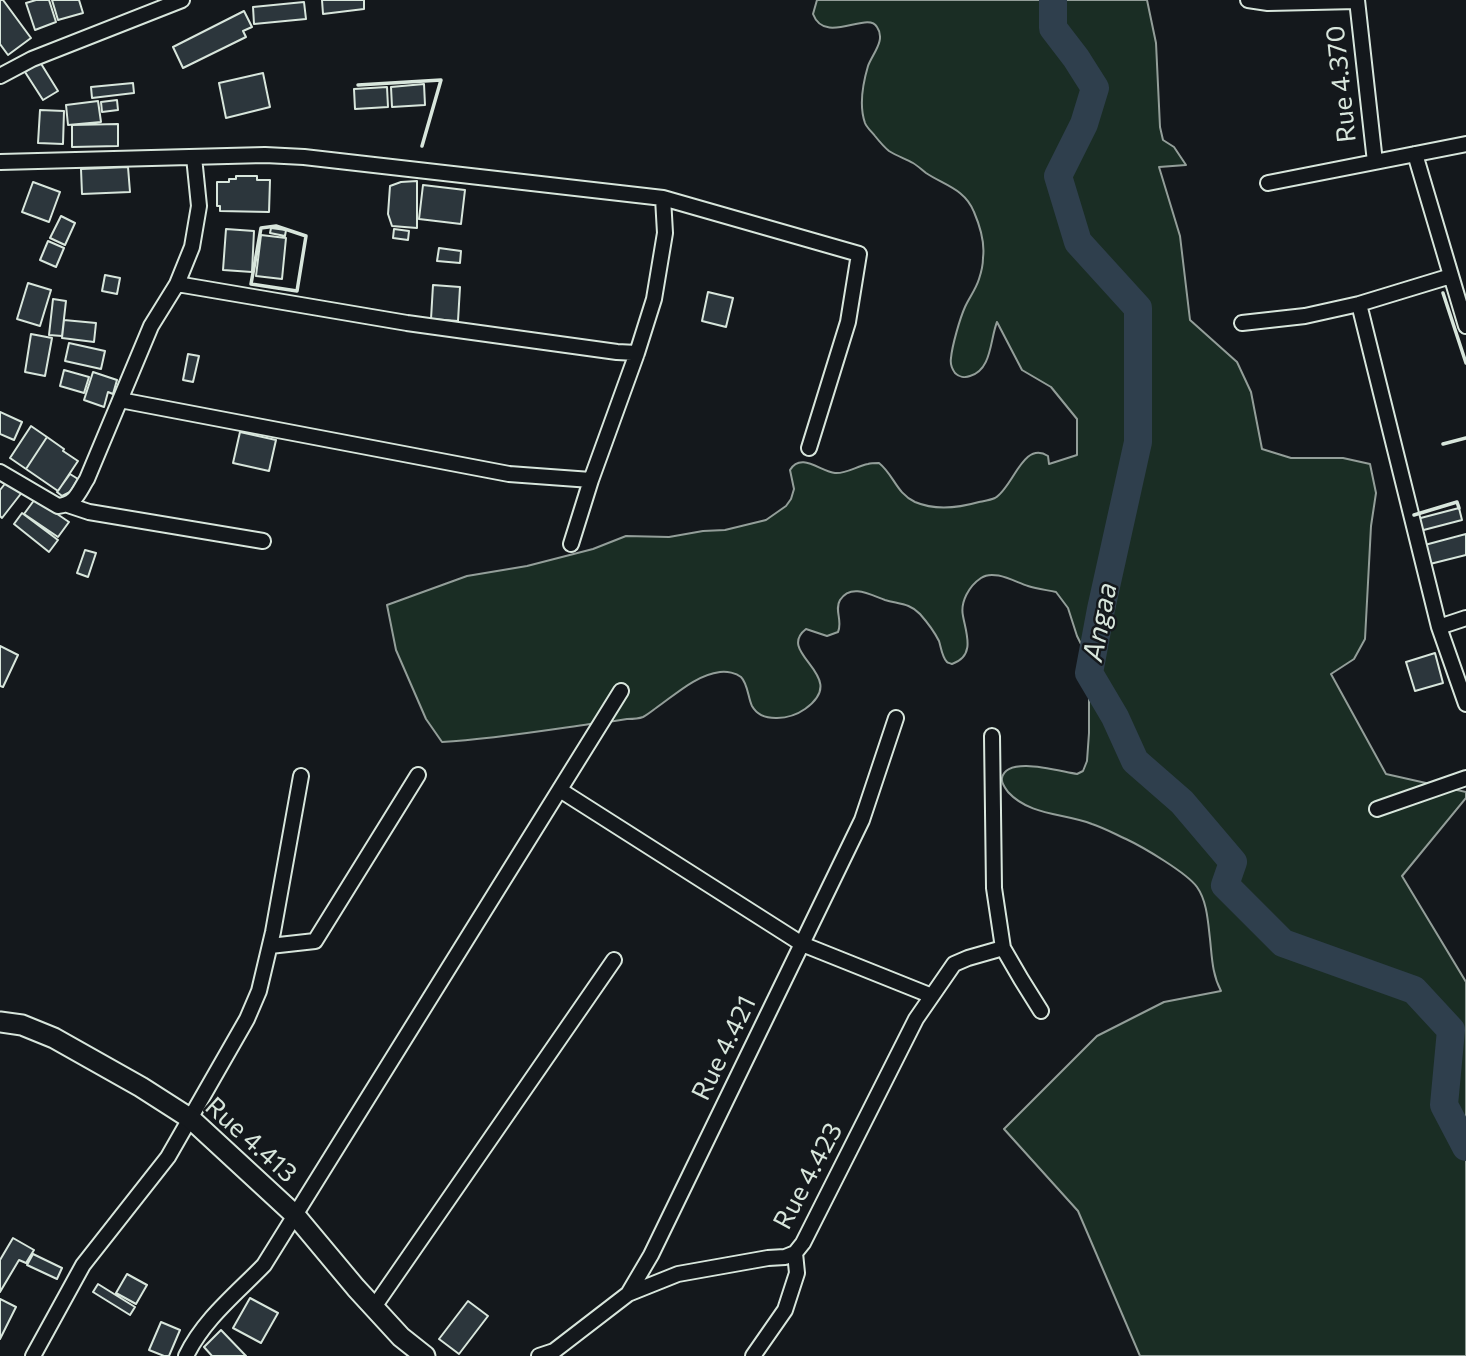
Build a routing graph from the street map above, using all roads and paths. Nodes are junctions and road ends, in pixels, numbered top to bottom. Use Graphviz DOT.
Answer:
graph roads {
  1 [pos="182,0"];
  2 [pos="1248,0"];
  3 [pos="1357,0"];
  4 [pos="0,76"];
  5 [pos="1466,144"];
  6 [pos="1415,154"];
  7 [pos="194,157"];
  8 [pos="0,162"];
  9 [pos="1375,162"];
  10 [pos="1268,183"];
  11 [pos="663,198"];
  12 [pos="1451,276"];
  13 [pos="177,284"];
  14 [pos="1359,304"];
  15 [pos="1242,323"];
  16 [pos="1466,326"];
  17 [pos="637,353"];
  18 [pos="120,400"];
  19 [pos="809,448"];
  20 [pos="0,472"];
  21 [pos="591,480"];
  22 [pos="68,505"];
  23 [pos="264,541"];
  24 [pos="571,544"];
  25 [pos="1466,618"];
  26 [pos="1439,628"];
  27 [pos="621,691"];
  28 [pos="1466,704"];
  29 [pos="896,718"];
  30 [pos="992,736"];
  31 [pos="418,775"];
  32 [pos="301,776"];
  33 [pos="1466,778"];
  34 [pos="559,790"];
  35 [pos="1377,809"];
  36 [pos="802,944"];
  37 [pos="270,946"];
  38 [pos="1003,948"];
  39 [pos="614,960"];
  40 [pos="932,996"];
  41 [pos="1041,1011"];
  42 [pos="0,1021"];
  43 [pos="191,1119"];
  44 [pos="295,1215"];
  45 [pos="795,1253"];
  46 [pos="628,1294"];
  47 [pos="374,1307"];
  48 [pos="33,1356"];
  49 [pos="186,1356"];
  50 [pos="425,1356"];
  51 [pos="539,1356"];
  52 [pos="753,1356"];
  1 -- 4 [label="street"];
  2 -- 3 [label="street"];
  3 -- 9 [label="street, Rue 4.370"];
  5 -- 6 [label="street"];
  6 -- 9 [label="street"];
  6 -- 12 [label="street"];
  7 -- 8 [label="street"];
  7 -- 11 [label="street"];
  7 -- 13 [label="street"];
  9 -- 10 [label="street"];
  11 -- 17 [label="street"];
  11 -- 19 [label="street"];
  12 -- 14 [label="street"];
  12 -- 16 [label="street"];
  13 -- 17 [label="street"];
  13 -- 18 [label="street"];
  14 -- 15 [label="street"];
  14 -- 26 [label="street"];
  17 -- 21 [label="street"];
  18 -- 21 [label="street"];
  18 -- 22 [label="street"];
  20 -- 22 [label="street"];
  21 -- 24 [label="street"];
  22 -- 23 [label="street"];
  25 -- 26 [label="street"];
  26 -- 28 [label="street"];
  27 -- 34 [label="street"];
  29 -- 36 [label="street, Rue 4.421"];
  30 -- 38 [label="street"];
  31 -- 37 [label="street"];
  32 -- 37 [label="street"];
  33 -- 35 [label="street"];
  34 -- 36 [label="street"];
  34 -- 44 [label="street"];
  36 -- 40 [label="street"];
  36 -- 46 [label="street, Rue 4.421"];
  37 -- 43 [label="street"];
  38 -- 40 [label="street, Rue 4.423"];
  38 -- 41 [label="street"];
  39 -- 47 [label="street"];
  40 -- 45 [label="street, Rue 4.423"];
  42 -- 43 [label="street, Rue 4.413"];
  43 -- 44 [label="street, Rue 4.413"];
  43 -- 48 [label="street"];
  44 -- 47 [label="street, Rue 4.413"];
  44 -- 49 [label="street"];
  45 -- 46 [label="street"];
  45 -- 52 [label="street, Rue 4.423"];
  46 -- 51 [label="street, Rue 4.421"];
  47 -- 50 [label="street, Rue 4.413"];
}
